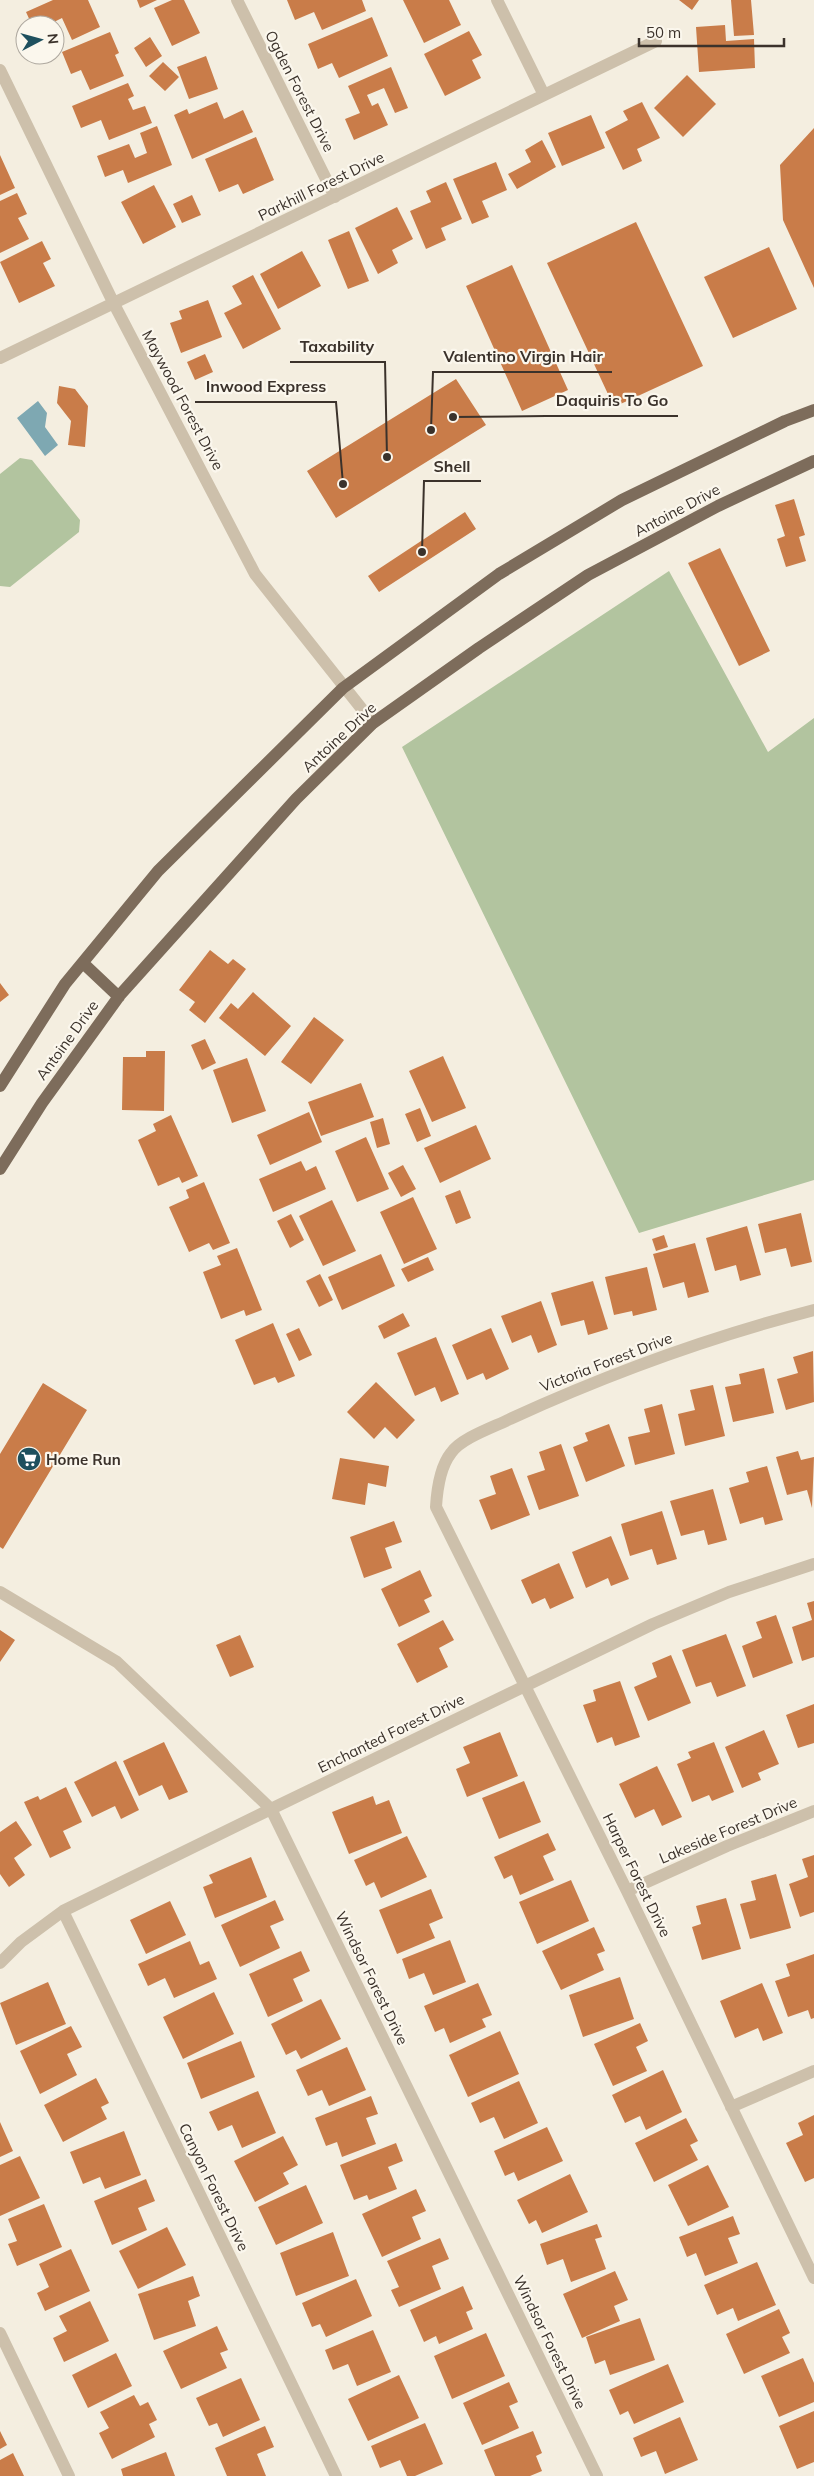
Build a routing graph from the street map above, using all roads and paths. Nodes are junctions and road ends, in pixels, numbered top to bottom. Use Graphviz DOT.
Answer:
graph roads {
  1 [pos="237,0"];
  2 [pos="497,0"];
  3 [pos="656,41"];
  4 [pos="0,70"];
  5 [pos="544,96"];
  6 [pos="335,197"];
  7 [pos="114,304"];
  8 [pos="0,358"];
  9 [pos="814,410"];
  10 [pos="814,461"];
  11 [pos="343,688"];
  12 [pos="373,723"];
  13 [pos="83,963"];
  14 [pos="119,996"];
  15 [pos="0,1086"];
  16 [pos="0,1169"];
  17 [pos="814,1310"];
  18 [pos="438,1485"];
  19 [pos="814,1564"];
  20 [pos="0,1592"];
  21 [pos="526,1685"];
  22 [pos="271,1809"];
  23 [pos="814,1810"];
  24 [pos="627,1891"];
  25 [pos="63,1911"];
  26 [pos="0,1963"];
  27 [pos="814,2071"];
  28 [pos="731,2107"];
  29 [pos="814,2278"];
  30 [pos="0,2333"];
  31 [pos="69,2476"];
  32 [pos="336,2476"];
  33 [pos="597,2476"];
  1 -- 6 [label="street, Ogden Forest Drive"];
  2 -- 5 [label="street"];
  3 -- 5 [label="street, Parkhill Forest Drive"];
  4 -- 7 [label="street, Maywood Forest Drive"];
  5 -- 6 [label="street, Parkhill Forest Drive"];
  6 -- 7 [label="street, Parkhill Forest Drive"];
  7 -- 8 [label="street, Parkhill Forest Drive"];
  7 -- 11 [label="street, Maywood Forest Drive"];
  9 -- 11 [label="main road, Antoine Drive"];
  10 -- 12 [label="main road, Antoine Drive"];
  11 -- 12 [label="street, Maywood Forest Drive"];
  11 -- 13 [label="main road, Antoine Drive"];
  12 -- 14 [label="main road, Antoine Drive"];
  13 -- 14 [label="main road"];
  13 -- 15 [label="main road, Antoine Drive"];
  14 -- 16 [label="main road, Antoine Drive"];
  17 -- 18 [label="street, Victoria Forest Drive"];
  18 -- 21 [label="street, Harper Forest Drive"];
  19 -- 21 [label="street, Enchanted Forest Drive"];
  20 -- 22 [label="street, Windsor Forest Drive"];
  21 -- 22 [label="street, Enchanted Forest Drive"];
  21 -- 24 [label="street, Harper Forest Drive"];
  22 -- 25 [label="street, Enchanted Forest Drive"];
  22 -- 33 [label="street, Windsor Forest Drive"];
  23 -- 24 [label="street, Lakeside Forest Drive"];
  24 -- 28 [label="street, Harper Forest Drive"];
  25 -- 26 [label="street, Enchanted Forest Drive"];
  25 -- 32 [label="street, Canyon Forest Drive"];
  27 -- 28 [label="street"];
  28 -- 29 [label="street, Harper Forest Drive"];
  30 -- 31 [label="street"];
}
